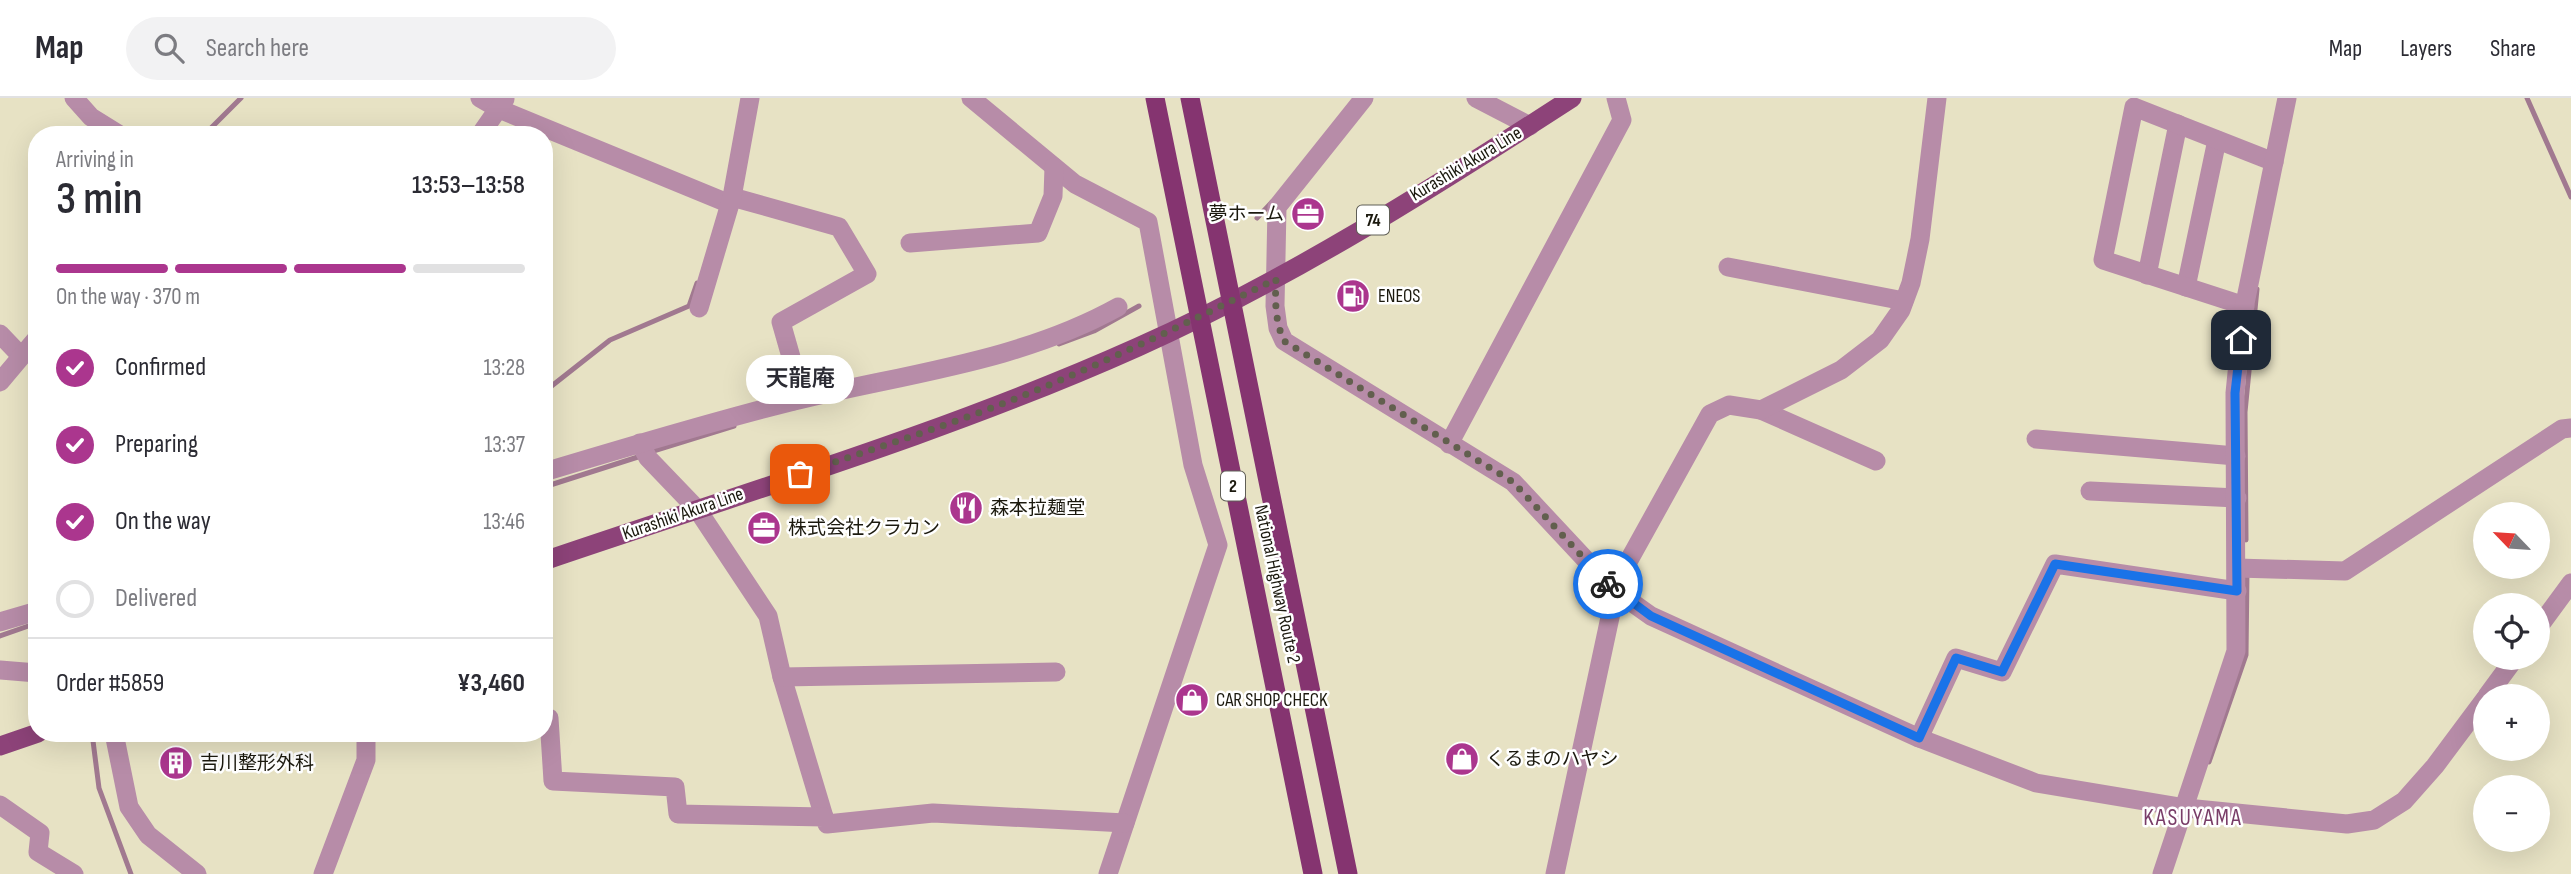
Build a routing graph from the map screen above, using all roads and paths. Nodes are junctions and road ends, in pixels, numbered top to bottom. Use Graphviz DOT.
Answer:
graph roads {
  1 [pos="74,98"];
  2 [pos="480,98"];
  3 [pos="750,98"];
  4 [pos="971,98"];
  5 [pos="1155,98"];
  6 [pos="1190,98"];
  7 [pos="1364,98"];
  8 [pos="1476,98"];
  9 [pos="1573,98"];
  10 [pos="1616,98"];
  11 [pos="1937,98"];
  12 [pos="2287,98"];
  13 [pos="502,104"];
  14 [pos="2178,124"];
  15 [pos="1530,125"];
  16 [pos="106,126"];
  17 [pos="486,126"];
  18 [pos="2217,139"];
  19 [pos="2274,162"];
  20 [pos="1054,167"];
  21 [pos="731,200"];
  22 [pos="910,243"];
  23 [pos="1728,267"];
  24 [pos="2147,275"];
  25 [pos="1276,279"];
  26 [pos="2186,287"];
  27 [pos="1231,301"];
  28 [pos="1904,301"];
  29 [pos="2245,306"];
  30 [pos="1118,307"];
  31 [pos="699,308"];
  32 [pos="1199,317"];
  33 [pos="1169,332"];
  34 [pos="0,334"];
  35 [pos="28,348"];
  36 [pos="21,356"];
  37 [pos="0,382"];
  38 [pos="793,401"];
  39 [pos="1761,410"];
  40 [pos="2571,428"];
  41 [pos="2036,439"];
  42 [pos="1449,444"];
  43 [pos="644,450"];
  44 [pos="2236,456"];
  45 [pos="1876,461"];
  46 [pos="553,470"];
  47 [pos="2090,491"];
  48 [pos="2237,498"];
  49 [pos="696,509"];
  50 [pos="553,558"];
  51 [pos="2237,568"];
  52 [pos="2571,583"];
  53 [pos="1613,589"];
  54 [pos="2237,591"];
  55 [pos="2550,612"];
  56 [pos="28,614"];
  57 [pos="0,622"];
  58 [pos="0,670"];
  59 [pos="28,672"];
  60 [pos="1056,672"];
  61 [pos="782,677"];
  62 [pos="2473,714"];
  63 [pos="28,736"];
  64 [pos="1919,738"];
  65 [pos="116,742"];
  66 [pos="366,742"];
  67 [pos="551,742"];
  68 [pos="0,746"];
  69 [pos="0,805"];
  70 [pos="2186,808"];
  71 [pos="824,817"];
  72 [pos="1125,823"];
  73 [pos="74,874"];
  74 [pos="197,874"];
  75 [pos="323,874"];
  76 [pos="1108,874"];
  77 [pos="1313,874"];
  78 [pos="1348,874"];
  79 [pos="1555,874"];
  80 [pos="2162,874"];
  1 -- 16 [label="street"];
  2 -- 13 [label="street"];
  3 -- 21 [label="street"];
  4 -- 20 [label="street"];
  5 -- 32 [label="highway, National Highway Route 2 / 2"];
  6 -- 27 [label="highway, National Highway Route 2 / 2"];
  7 -- 25 [label="street"];
  8 -- 15 [label="street"];
  9 -- 15 [label="main road, Kurashiki Akura Line / 74"];
  10 -- 42 [label="street"];
  11 -- 28 [label="street"];
  12 -- 19 [label="street"];
  13 -- 17 [label="street"];
  13 -- 21 [label="street"];
  14 -- 18 [label="street"];
  14 -- 24 [label="street"];
  14 -- 24 [label="street"];
  15 -- 25 [label="main road, Kurashiki Akura Line / 74"];
  18 -- 19 [label="street"];
  18 -- 26 [label="street"];
  19 -- 29 [label="street"];
  20 -- 22 [label="street"];
  20 -- 33 [label="street"];
  21 -- 31 [label="street"];
  21 -- 38 [label="street"];
  23 -- 28 [label="street"];
  24 -- 26 [label="street"];
  25 -- 27 [label="main road, Kurashiki Akura Line / 74"];
  25 -- 42 [label="street"];
  26 -- 29 [label="street"];
  27 -- 32 [label="main road, Kurashiki Akura Line / 74"];
  27 -- 78 [label="highway, National Highway Route 2 / 2"];
  28 -- 39 [label="street"];
  29 -- 44 [label="street"];
  30 -- 38 [label="street"];
  32 -- 33 [label="main road, Kurashiki Akura Line / 74"];
  32 -- 77 [label="highway, National Highway Route 2 / 2"];
  33 -- 49 [label="main road, Kurashiki Akura Line / 74"];
  33 -- 72 [label="street"];
  34 -- 36 [label="street"];
  35 -- 36 [label="street"];
  36 -- 37 [label="street"];
  38 -- 43 [label="street"];
  39 -- 45 [label="street"];
  39 -- 53 [label="street"];
  40 -- 51 [label="street"];
  41 -- 44 [label="street"];
  42 -- 53 [label="street"];
  43 -- 46 [label="street"];
  43 -- 49 [label="street"];
  44 -- 48 [label="street"];
  47 -- 48 [label="street"];
  48 -- 51 [label="street"];
  49 -- 50 [label="main road, Kurashiki Akura Line / 74"];
  49 -- 61 [label="street"];
  51 -- 54 [label="street"];
  52 -- 55 [label="street"];
  53 -- 64 [label="street"];
  53 -- 79 [label="street"];
  54 -- 64 [label="street"];
  54 -- 70 [label="street"];
  56 -- 57 [label="street"];
  58 -- 59 [label="street"];
  60 -- 61 [label="street"];
  61 -- 71 [label="street"];
  62 -- 70 [label="street"];
  63 -- 68 [label="main road"];
  64 -- 70 [label="street"];
  65 -- 74 [label="street"];
  66 -- 75 [label="street"];
  67 -- 71 [label="street"];
  69 -- 73 [label="street"];
  70 -- 80 [label="street"];
  71 -- 72 [label="street"];
  72 -- 76 [label="street"];
}
